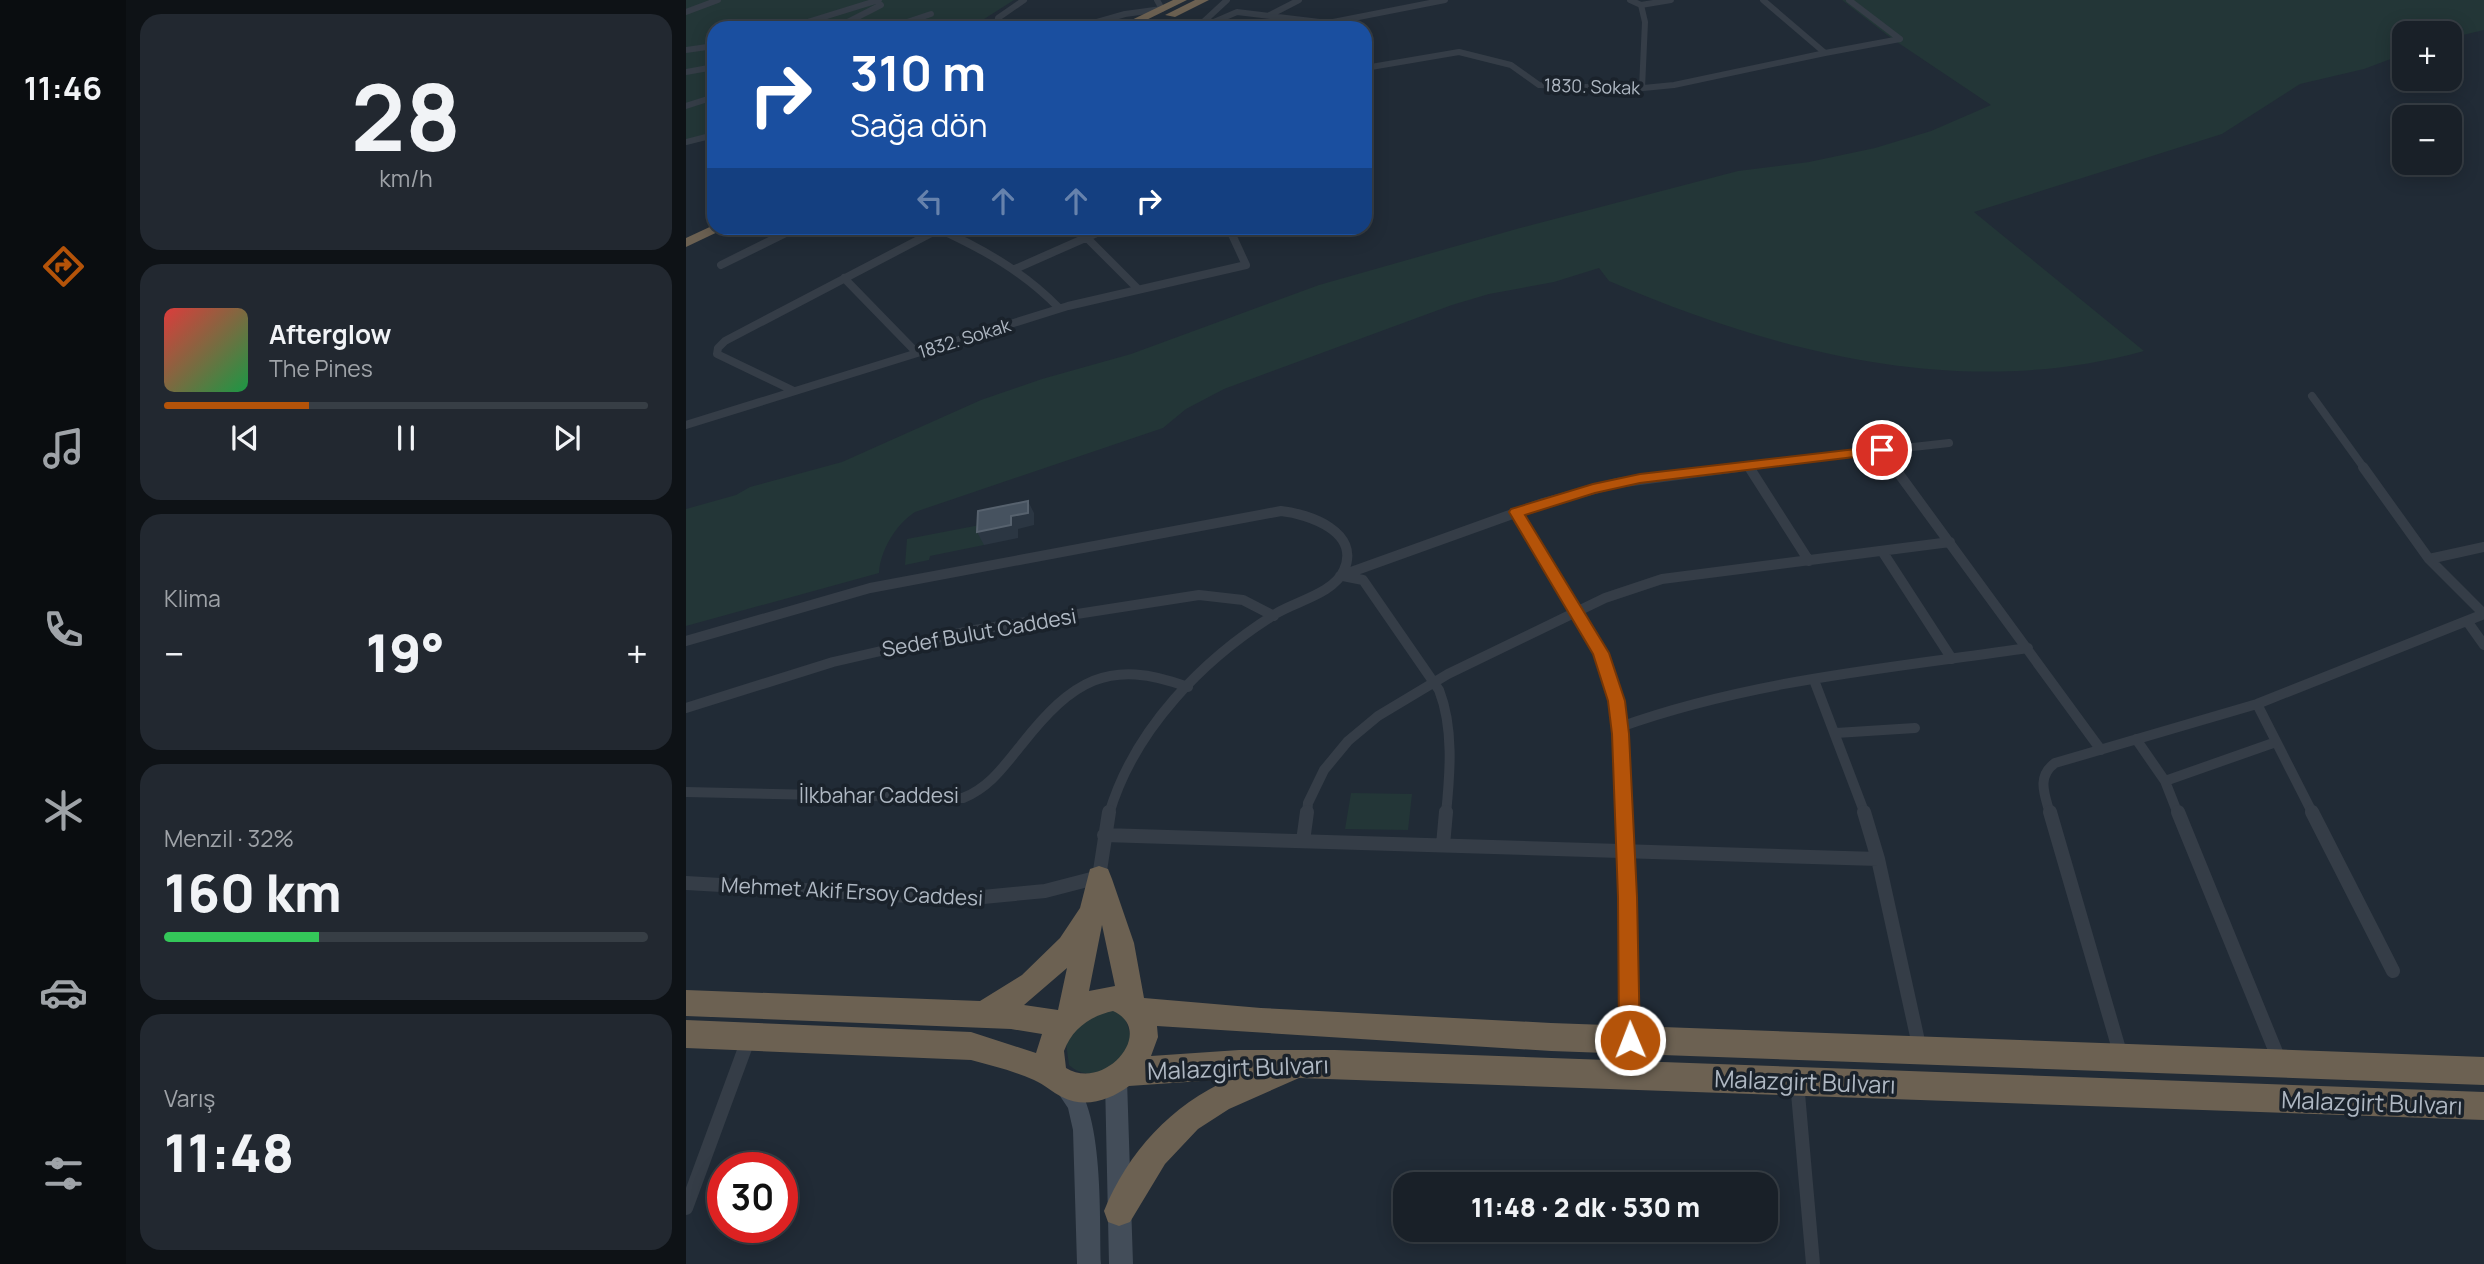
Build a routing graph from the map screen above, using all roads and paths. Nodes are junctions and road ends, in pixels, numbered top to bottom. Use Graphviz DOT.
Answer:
graph roads {
  1 [pos="718,0"];
  2 [pos="1024,0"];
  3 [pos="1182,0"];
  4 [pos="1204,0"];
  5 [pos="1227,0"];
  6 [pos="1299,0"];
  7 [pos="1445,0"];
  8 [pos="1630,0"];
  9 [pos="1671,0"];
  10 [pos="1763,0"];
  11 [pos="1849,0"];
  12 [pos="873,1"];
  13 [pos="1427,2"];
  14 [pos="1159,5"];
  15 [pos="1641,5"];
  16 [pos="686,12"];
  17 [pos="931,14"];
  18 [pos="1270,15"];
  19 [pos="810,21"];
  20 [pos="850,21"];
  21 [pos="910,21"];
  22 [pos="998,21"];
  23 [pos="1100,21"];
  24 [pos="1133,21"];
  25 [pos="1159,21"];
  26 [pos="1202,21"];
  27 [pos="1214,21"];
  28 [pos="1302,21"];
  29 [pos="1349,21"];
  30 [pos="707,47"];
  31 [pos="686,50"];
  32 [pos="1825,53"];
  33 [pos="1372,67"];
  34 [pos="707,68"];
  35 [pos="686,72"];
  36 [pos="1642,88"];
  37 [pos="707,99"];
  38 [pos="686,106"];
  39 [pos="707,137"];
  40 [pos="686,142"];
  41 [pos="707,219"];
  42 [pos="686,229"];
  43 [pos="707,233"];
  44 [pos="782,235"];
  45 [pos="925,235"];
  46 [pos="951,235"];
  47 [pos="1092,235"];
  48 [pos="1232,235"];
  49 [pos="1087,237"];
  50 [pos="686,243"];
  51 [pos="721,265"];
  52 [pos="1015,269"];
  53 [pos="844,278"];
  54 [pos="1138,289"];
  55 [pos="1059,308"];
  56 [pos="917,353"];
  57 [pos="794,391"];
  58 [pos="2312,396"];
  59 [pos="686,425"];
  60 [pos="1949,443"];
  61 [pos="1882,450"];
  62 [pos="1748,465"];
  63 [pos="1517,512"];
  64 [pos="1950,542"];
  65 [pos="2484,547"];
  66 [pos="1882,551"];
  67 [pos="2429,559"];
  68 [pos="1809,561"];
  69 [pos="1340,576"];
  70 [pos="1576,611"];
  71 [pos="2484,614"];
  72 [pos="1274,616"];
  73 [pos="2467,621"];
  74 [pos="686,641"];
  75 [pos="2484,645"];
  76 [pos="2028,648"];
  77 [pos="1952,659"];
  78 [pos="1814,680"];
  79 [pos="1433,682"];
  80 [pos="1188,687"];
  81 [pos="2257,704"];
  82 [pos="686,708"];
  83 [pos="1620,727"];
  84 [pos="1915,728"];
  85 [pos="1836,733"];
  86 [pos="2136,739"];
  87 [pos="2276,742"];
  88 [pos="2101,750"];
  89 [pos="2165,781"];
  90 [pos="686,792"];
  91 [pos="1104,835"];
  92 [pos="1303,841"];
  93 [pos="1443,845"];
  94 [pos="1625,850"];
  95 [pos="1878,859"];
  96 [pos="1099,877"];
  97 [pos="686,883"];
  98 [pos="1091,913"];
  99 [pos="2393,971"];
  100 [pos="686,1003"];
  101 [pos="1135,1008"];
  102 [pos="980,1016"];
  103 [pos="1066,1019"];
  104 [pos="686,1034"];
  105 [pos="749,1037"];
  106 [pos="1630,1040"];
  107 [pos="1920,1051"];
  108 [pos="2122,1059"];
  109 [pos="1304,1064"];
  110 [pos="2282,1065"];
  111 [pos="2484,1071"];
  112 [pos="1121,1076"];
  113 [pos="1059,1079"];
  114 [pos="1797,1081"];
  115 [pos="2484,1106"];
  116 [pos="686,1208"];
  117 [pos="1119,1211"];
  118 [pos="1089,1264"];
  119 [pos="1121,1264"];
  120 [pos="1813,1264"];
  1 -- 16 [label="street"];
  2 -- 22 [label="street"];
  3 -- 14 [label="highway"];
  4 -- 25 [label="highway"];
  5 -- 26 [label="street"];
  6 -- 18 [label="street"];
  7 -- 13 [label="street"];
  8 -- 15 [label="street"];
  9 -- 15 [label="street"];
  10 -- 32 [label="street"];
  11 -- 32 [label="street, 1830. Sokak"];
  12 -- 19 [label="street"];
  12 -- 20 [label="street"];
  13 -- 29 [label="street"];
  14 -- 23 [label="street"];
  14 -- 24 [label="highway"];
  15 -- 36 [label="street"];
  17 -- 21 [label="street"];
  18 -- 27 [label="street"];
  18 -- 28 [label="street"];
  30 -- 31 [label="street"];
  32 -- 36 [label="street, 1830. Sokak"];
  33 -- 36 [label="street, 1830. Sokak"];
  34 -- 35 [label="street"];
  37 -- 38 [label="street"];
  39 -- 40 [label="street"];
  41 -- 42 [label="highway"];
  43 -- 50 [label="highway"];
  44 -- 51 [label="street"];
  45 -- 53 [label="street"];
  46 -- 52 [label="street"];
  47 -- 49 [label="street"];
  48 -- 54 [label="street, 1832. Sokak"];
  49 -- 52 [label="street"];
  49 -- 54 [label="street"];
  52 -- 55 [label="street"];
  53 -- 56 [label="street"];
  53 -- 57 [label="street"];
  54 -- 55 [label="street, 1832. Sokak"];
  55 -- 56 [label="street, 1832. Sokak"];
  56 -- 57 [label="street, 1832. Sokak"];
  57 -- 59 [label="street, 1832. Sokak"];
  58 -- 67 [label="street"];
  60 -- 61 [label="street"];
  61 -- 62 [label="street"];
  61 -- 64 [label="street"];
  62 -- 63 [label="street"];
  62 -- 68 [label="street"];
  63 -- 69 [label="street"];
  63 -- 70 [label="street"];
  64 -- 66 [label="street"];
  64 -- 76 [label="street"];
  65 -- 67 [label="street"];
  66 -- 68 [label="street"];
  66 -- 77 [label="street"];
  67 -- 71 [label="street"];
  68 -- 70 [label="street"];
  69 -- 72 [label="street"];
  69 -- 74 [label="street"];
  69 -- 79 [label="street"];
  70 -- 79 [label="street"];
  70 -- 83 [label="street"];
  71 -- 73 [label="street"];
  72 -- 80 [label="street"];
  72 -- 82 [label="street, Sedef Bulut Caddesi"];
  73 -- 75 [label="street"];
  73 -- 81 [label="street"];
  76 -- 77 [label="street"];
  76 -- 88 [label="street"];
  77 -- 78 [label="street"];
  78 -- 83 [label="street"];
  78 -- 85 [label="street"];
  79 -- 92 [label="street"];
  79 -- 93 [label="street"];
  80 -- 90 [label="street, İlkbahar Caddesi"];
  80 -- 91 [label="street"];
  81 -- 86 [label="street"];
  81 -- 87 [label="street"];
  83 -- 94 [label="street"];
  84 -- 85 [label="street"];
  85 -- 95 [label="street"];
  86 -- 88 [label="street"];
  86 -- 89 [label="street"];
  87 -- 89 [label="street"];
  87 -- 99 [label="street"];
  88 -- 108 [label="street"];
  89 -- 110 [label="street"];
  91 -- 92 [label="street"];
  91 -- 96 [label="street"];
  92 -- 93 [label="street"];
  93 -- 94 [label="street"];
  94 -- 95 [label="street"];
  94 -- 106 [label="street"];
  95 -- 107 [label="street"];
  96 -- 97 [label="street, Mehmet Akif Ersoy Caddesi"];
  96 -- 98 [label="highway"];
  96 -- 101 [label="highway"];
  98 -- 102 [label="highway"];
  98 -- 103 [label="highway"];
  100 -- 102 [label="highway"];
  101 -- 103 [label="highway"];
  101 -- 106 [label="highway, Malazgirt Bulvarı"];
  101 -- 112 [label="highway"];
  102 -- 103 [label="highway"];
  103 -- 113 [label="highway"];
  104 -- 105 [label="highway"];
  105 -- 113 [label="highway"];
  105 -- 116 [label="street"];
  106 -- 107 [label="highway, Malazgirt Bulvarı"];
  107 -- 108 [label="highway, Malazgirt Bulvarı"];
  108 -- 110 [label="highway, Malazgirt Bulvarı"];
  109 -- 112 [label="highway, Malazgirt Bulvarı"];
  109 -- 114 [label="highway, Malazgirt Bulvarı"];
  109 -- 117 [label="highway"];
  110 -- 111 [label="highway, Malazgirt Bulvarı"];
  112 -- 113 [label="highway"];
  112 -- 117 [label="street"];
  113 -- 118 [label="street"];
  114 -- 115 [label="highway, Malazgirt Bulvarı"];
  114 -- 120 [label="street"];
  117 -- 119 [label="street"];
}
